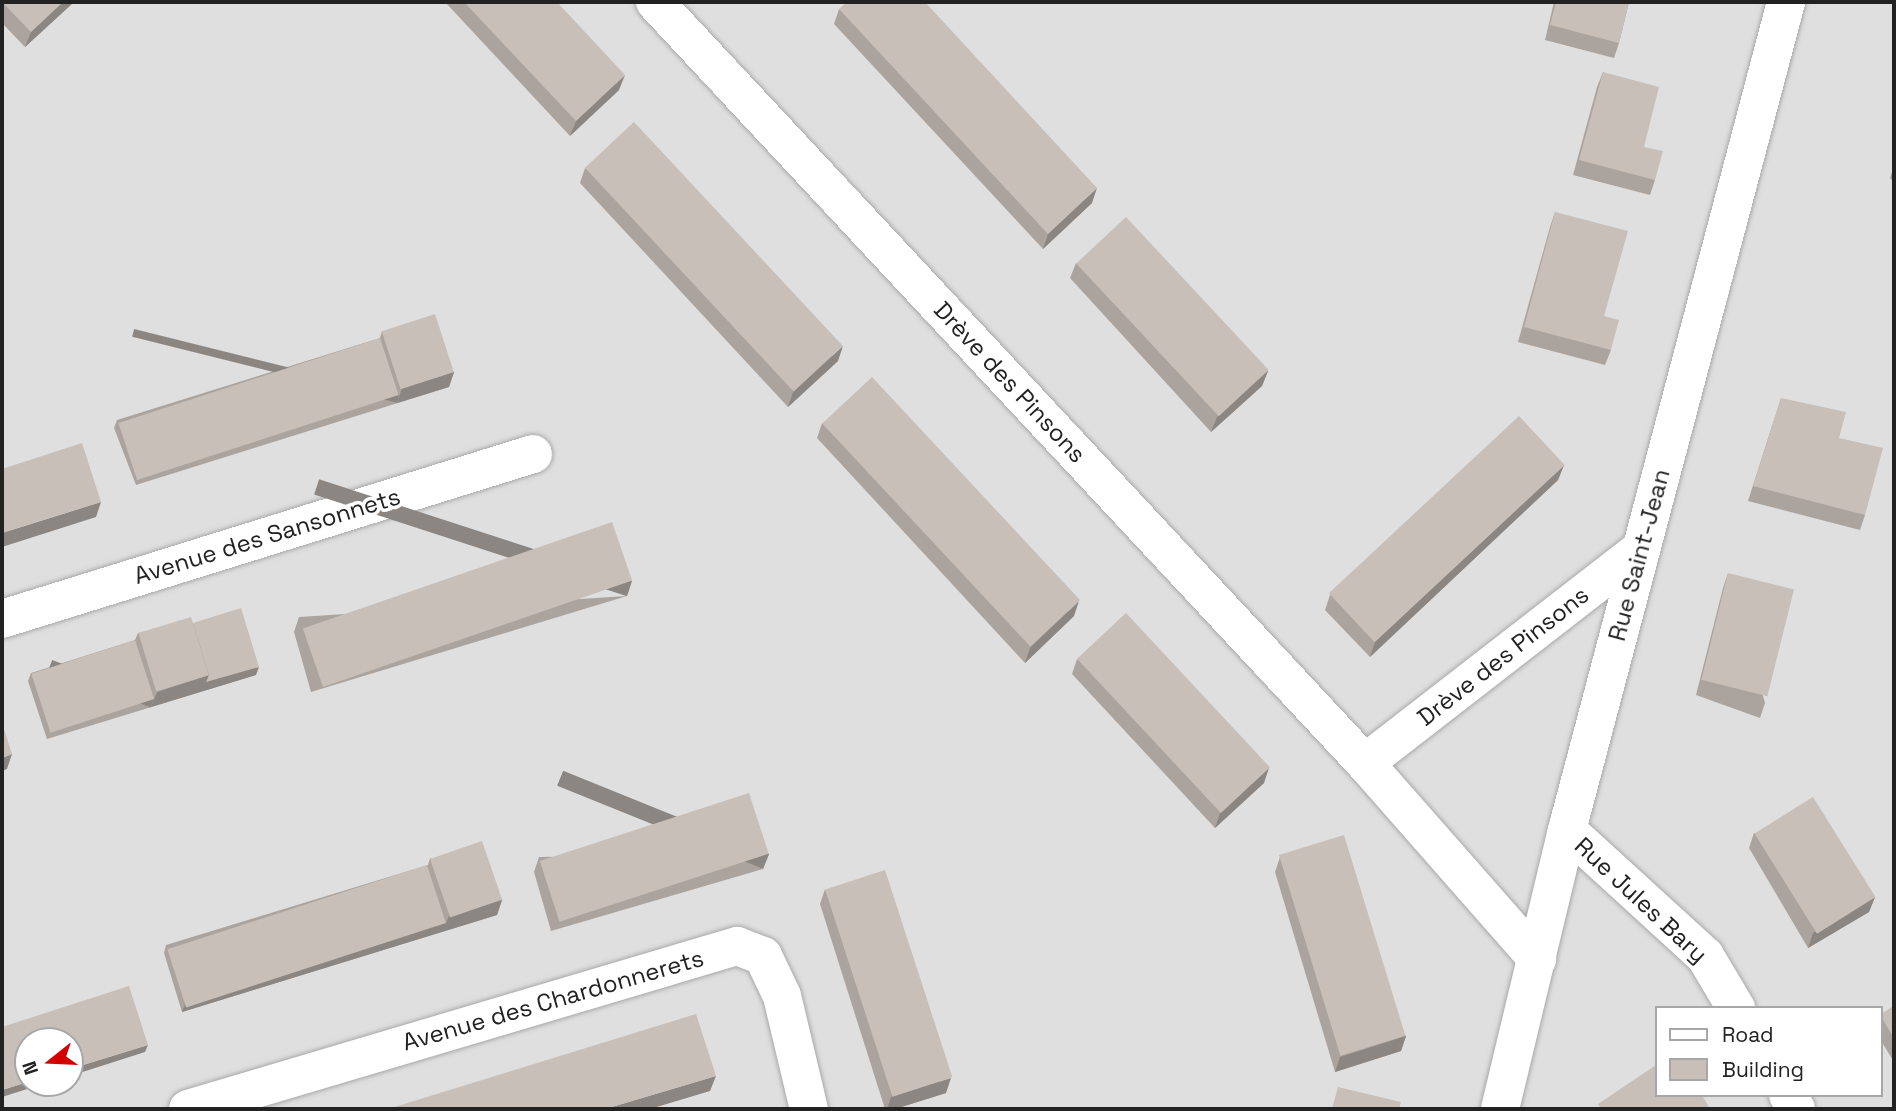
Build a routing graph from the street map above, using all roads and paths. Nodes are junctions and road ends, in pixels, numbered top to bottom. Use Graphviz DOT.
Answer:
graph roads {
  1 [pos="655,2"];
  2 [pos="1786,2"];
  3 [pos="533,454"];
  4 [pos="1640,550"];
  5 [pos="2,619"];
  6 [pos="1365,763"];
  7 [pos="1567,830"];
  8 [pos="1537,959"];
  9 [pos="1735,1006"];
  10 [pos="279,1096"];
  11 [pos="188,1109"];
  12 [pos="809,1109"];
  13 [pos="1500,1109"];
  1 -- 6 [label="street, Drève des Pinsons"];
  2 -- 4 [label="street, Rue Saint-Jean"];
  3 -- 5 [label="street, Avenue des Sansonnets"];
  4 -- 6 [label="street, Drève des Pinsons"];
  4 -- 7 [label="street, Rue Saint-Jean"];
  6 -- 8 [label="street, Drève des Pinsons"];
  7 -- 8 [label="street, Rue Saint-Jean"];
  7 -- 9 [label="street, Rue Jules Bary"];
  8 -- 13 [label="street, Rue Saint-Jean"];
  10 -- 11 [label="street, Avenue des Chardonnerets"];
  10 -- 12 [label="street, Avenue des Chardonnerets"];
}
